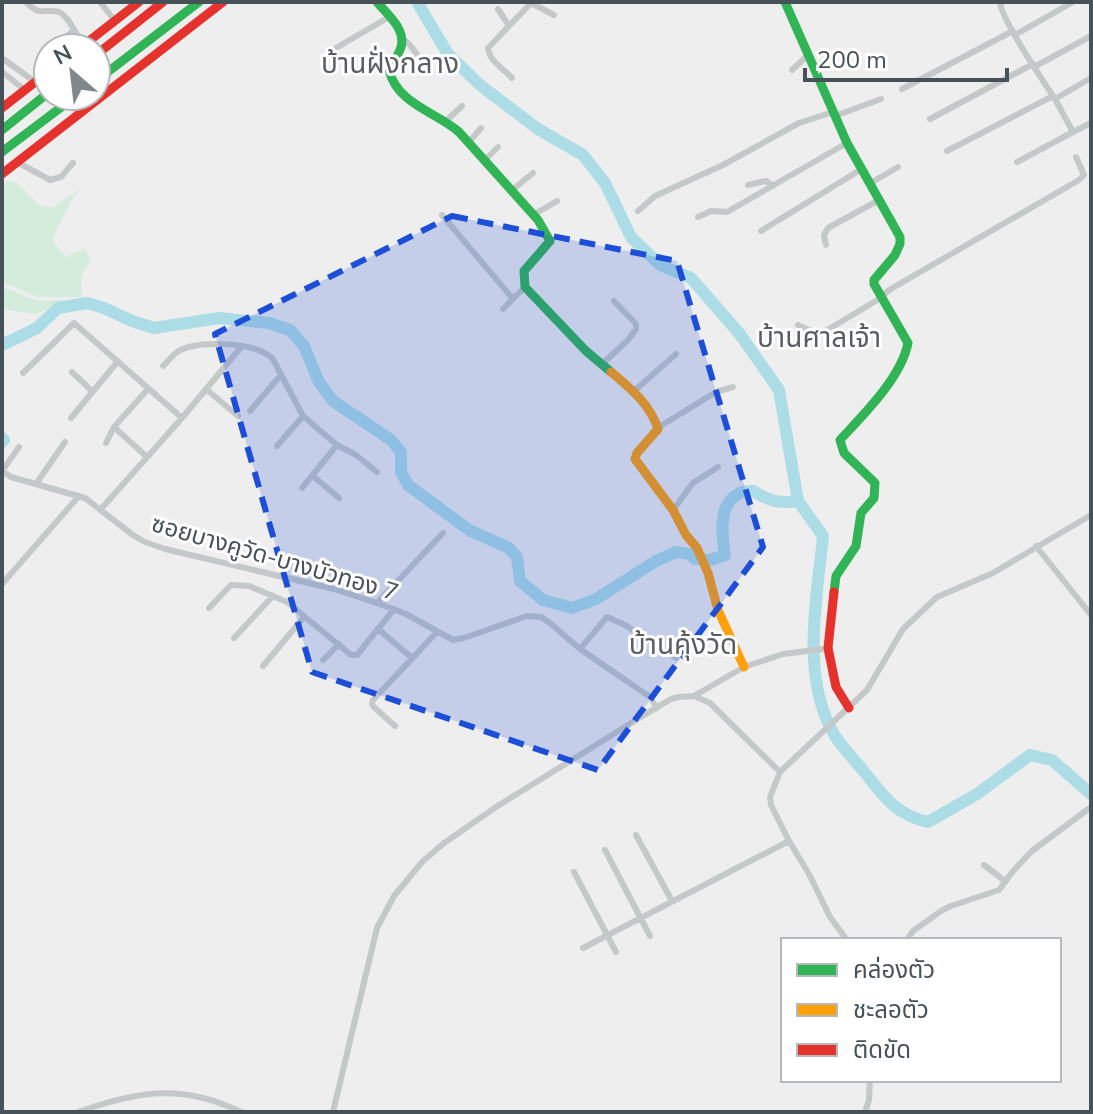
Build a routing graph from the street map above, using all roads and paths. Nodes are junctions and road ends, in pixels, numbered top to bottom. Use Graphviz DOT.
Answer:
graph roads {
  1 [pos="100,2"];
  2 [pos="139,2"];
  3 [pos="199,2"];
  4 [pos="223,2"];
  5 [pos="377,2"];
  6 [pos="520,2"];
  7 [pos="785,2"];
  8 [pos="1000,2"];
  9 [pos="1073,2"];
  10 [pos="27,3"];
  11 [pos="160,4"];
  12 [pos="530,5"];
  13 [pos="498,9"];
  14 [pos="554,15"];
  15 [pos="389,17"];
  16 [pos="115,21"];
  17 [pos="509,26"];
  18 [pos="73,31"];
  19 [pos="101,32"];
  20 [pos="1014,33"];
  21 [pos="1091,36"];
  22 [pos="402,38"];
  23 [pos="112,42"];
  24 [pos="336,48"];
  25 [pos="808,55"];
  26 [pos="2,58"];
  27 [pos="424,64"];
  28 [pos="1034,66"];
  29 [pos="112,69"];
  30 [pos="792,70"];
  31 [pos="2,72"];
  32 [pos="512,78"];
  33 [pos="1091,78"];
  34 [pos="32,80"];
  35 [pos="32,84"];
  36 [pos="902,89"];
  37 [pos="25,90"];
  38 [pos="1054,98"];
  39 [pos="881,99"];
  40 [pos="32,106"];
  41 [pos="462,106"];
  42 [pos="2,108"];
  43 [pos="55,112"];
  44 [pos="834,114"];
  45 [pos="930,119"];
  46 [pos="445,122"];
  47 [pos="1091,123"];
  48 [pos="481,128"];
  49 [pos="2,130"];
  50 [pos="1073,132"];
  51 [pos="469,142"];
  52 [pos="847,143"];
  53 [pos="498,147"];
  54 [pos="947,151"];
  55 [pos="2,152"];
  56 [pos="1076,157"];
  57 [pos="485,160"];
  58 [pos="17,162"];
  59 [pos="1017,162"];
  60 [pos="73,163"];
  61 [pos="898,167"];
  62 [pos="860,170"];
  63 [pos="533,173"];
  64 [pos="2,174"];
  65 [pos="869,184"];
  66 [pos="748,185"];
  67 [pos="773,186"];
  68 [pos="511,191"];
  69 [pos="879,200"];
  70 [pos="557,201"];
  71 [pos="638,211"];
  72 [pos="442,215"];
  73 [pos="533,215"];
  74 [pos="698,217"];
  75 [pos="761,231"];
  76 [pos="826,245"];
  77 [pos="525,287"];
  78 [pos="881,296"];
  79 [pos="513,299"];
  80 [pos="614,301"];
  81 [pos="503,309"];
  82 [pos="798,325"];
  83 [pos="242,346"];
  84 [pos="676,354"];
  85 [pos="118,361"];
  86 [pos="601,365"];
  87 [pos="163,366"];
  88 [pos="72,372"];
  89 [pos="23,373"];
  90 [pos="280,376"];
  91 [pos="733,387"];
  92 [pos="148,389"];
  93 [pos="206,389"];
  94 [pos="92,391"];
  95 [pos="633,392"];
  96 [pos="250,411"];
  97 [pos="238,416"];
  98 [pos="303,416"];
  99 [pos="71,418"];
  100 [pos="182,418"];
  101 [pos="114,427"];
  102 [pos="659,427"];
  103 [pos="65,442"];
  104 [pos="106,443"];
  105 [pos="337,445"];
  106 [pos="277,446"];
  107 [pos="19,447"];
  108 [pos="147,457"];
  109 [pos="718,467"];
  110 [pos="2,471"];
  111 [pos="377,472"];
  112 [pos="313,476"];
  113 [pos="36,484"];
  114 [pos="302,488"];
  115 [pos="79,496"];
  116 [pos="339,498"];
  117 [pos="101,509"];
  118 [pos="673,510"];
  119 [pos="1091,515"];
  120 [pos="443,533"];
  121 [pos="1036,546"];
  122 [pos="252,570"];
  123 [pos="2,584"];
  124 [pos="249,586"];
  125 [pos="273,596"];
  126 [pos="377,603"];
  127 [pos="209,608"];
  128 [pos="394,609"];
  129 [pos="1091,615"];
  130 [pos="304,617"];
  131 [pos="378,629"];
  132 [pos="437,632"];
  133 [pos="234,638"];
  134 [pos="339,644"];
  135 [pos="580,649"];
  136 [pos="826,649"];
  137 [pos="412,658"];
  138 [pos="676,658"];
  139 [pos="323,660"];
  140 [pos="263,666"];
  141 [pos="744,667"];
  142 [pos="694,696"];
  143 [pos="657,708"];
  144 [pos="845,711"];
  145 [pos="395,726"];
  146 [pos="780,772"];
  147 [pos="1090,808"];
  148 [pos="636,835"];
  149 [pos="789,841"];
  150 [pos="605,850"];
  151 [pos="984,865"];
  152 [pos="574,872"];
  153 [pos="1005,881"];
  154 [pos="672,901"];
  155 [pos="641,918"];
  156 [pos="608,935"];
  157 [pos="650,936"];
  158 [pos="846,938"];
  159 [pos="908,938"];
  160 [pos="583,948"];
  161 [pos="616,952"];
  162 [pos="870,1082"];
  163 [pos="78,1112"];
  164 [pos="241,1112"];
  165 [pos="333,1112"];
  166 [pos="865,1112"];
  1 -- 16 [label="street"];
  2 -- 16 [label="street"];
  3 -- 29 [label="street"];
  4 -- 58 [label="street"];
  5 -- 15 [label="street"];
  6 -- 12 [label="street"];
  7 -- 25 [label="street"];
  8 -- 20 [label="street"];
  9 -- 20 [label="street"];
  10 -- 18 [label="street"];
  11 -- 23 [label="street"];
  12 -- 14 [label="street"];
  12 -- 17 [label="street"];
  13 -- 17 [label="street"];
  15 -- 22 [label="street"];
  15 -- 24 [label="street"];
  16 -- 19 [label="street"];
  17 -- 32 [label="street"];
  20 -- 28 [label="street"];
  20 -- 36 [label="street"];
  21 -- 28 [label="street"];
  22 -- 27 [label="street"];
  22 -- 46 [label="street"];
  25 -- 30 [label="street"];
  25 -- 44 [label="street"];
  26 -- 34 [label="street"];
  28 -- 38 [label="street"];
  28 -- 45 [label="street"];
  31 -- 37 [label="street"];
  33 -- 38 [label="street"];
  35 -- 37 [label="street"];
  37 -- 42 [label="street"];
  38 -- 50 [label="street"];
  38 -- 54 [label="street"];
  39 -- 44 [label="street"];
  40 -- 49 [label="street"];
  41 -- 46 [label="street"];
  43 -- 55 [label="street"];
  44 -- 52 [label="street"];
  44 -- 71 [label="street"];
  46 -- 51 [label="street"];
  47 -- 50 [label="street"];
  48 -- 51 [label="street"];
  50 -- 59 [label="street"];
  51 -- 57 [label="street"];
  52 -- 62 [label="street"];
  52 -- 67 [label="street"];
  53 -- 57 [label="street"];
  56 -- 78 [label="street"];
  57 -- 68 [label="street"];
  58 -- 60 [label="street"];
  58 -- 64 [label="street"];
  61 -- 65 [label="street"];
  62 -- 65 [label="street"];
  62 -- 75 [label="street"];
  63 -- 68 [label="street"];
  65 -- 69 [label="street"];
  66 -- 67 [label="street"];
  67 -- 74 [label="street"];
  68 -- 73 [label="street"];
  69 -- 76 [label="street"];
  69 -- 78 [label="street"];
  70 -- 73 [label="street"];
  72 -- 79 [label="street"];
  73 -- 77 [label="street"];
  77 -- 79 [label="street"];
  77 -- 86 [label="street"];
  78 -- 82 [label="street"];
  78 -- 136 [label="street"];
  79 -- 81 [label="street"];
  80 -- 86 [label="street"];
  83 -- 87 [label="street"];
  83 -- 90 [label="street"];
  83 -- 93 [label="street"];
  84 -- 95 [label="street"];
  85 -- 89 [label="street"];
  85 -- 92 [label="street"];
  85 -- 94 [label="street"];
  86 -- 95 [label="street"];
  88 -- 94 [label="street"];
  90 -- 96 [label="street"];
  90 -- 98 [label="street"];
  91 -- 102 [label="street"];
  92 -- 100 [label="street"];
  92 -- 101 [label="street"];
  93 -- 97 [label="street"];
  93 -- 100 [label="street"];
  94 -- 99 [label="street"];
  95 -- 102 [label="street"];
  98 -- 105 [label="street"];
  98 -- 106 [label="street"];
  100 -- 108 [label="street"];
  101 -- 104 [label="street"];
  101 -- 108 [label="street"];
  102 -- 118 [label="street"];
  103 -- 113 [label="street"];
  105 -- 111 [label="street"];
  105 -- 112 [label="street"];
  107 -- 110 [label="street"];
  108 -- 117 [label="street"];
  109 -- 118 [label="street"];
  110 -- 113 [label="street, ซอยบางคูวัด-บางบัวทอง 7"];
  112 -- 114 [label="street"];
  112 -- 116 [label="street"];
  113 -- 115 [label="street, ซอยบางคูวัด-บางบัวทอง 7"];
  115 -- 117 [label="street, ซอยบางคูวัด-บางบัวทอง 7"];
  115 -- 123 [label="street"];
  117 -- 122 [label="street, ซอยบางคูวัด-บางบัวทอง 7"];
  118 -- 141 [label="street"];
  119 -- 121 [label="street"];
  120 -- 126 [label="street"];
  121 -- 129 [label="street"];
  121 -- 144 [label="street"];
  122 -- 124 [label="street"];
  122 -- 126 [label="street, ซอยบางคูวัด-บางบัวทอง 7"];
  124 -- 125 [label="street"];
  124 -- 127 [label="street"];
  125 -- 130 [label="street"];
  125 -- 133 [label="street"];
  126 -- 128 [label="street, ซอยบางคูวัด-บางบัวทอง 7"];
  128 -- 131 [label="street"];
  128 -- 132 [label="street, ซอยบางคูวัด-บางบัวทอง 7"];
  130 -- 134 [label="street"];
  130 -- 140 [label="street"];
  131 -- 134 [label="street"];
  131 -- 137 [label="street"];
  132 -- 135 [label="street, ซอยบางคูวัด-บางบัวทอง 7"];
  132 -- 137 [label="street"];
  134 -- 139 [label="street"];
  135 -- 138 [label="street"];
  135 -- 143 [label="street, ซอยบางคูวัด-บางบัวทอง 7"];
  136 -- 141 [label="street"];
  136 -- 144 [label="street"];
  137 -- 145 [label="street"];
  141 -- 142 [label="street"];
  142 -- 143 [label="street"];
  142 -- 146 [label="street"];
  143 -- 165 [label="street"];
  144 -- 146 [label="street"];
  146 -- 149 [label="street"];
  147 -- 153 [label="street"];
  148 -- 154 [label="street"];
  149 -- 154 [label="street"];
  149 -- 158 [label="street"];
  150 -- 155 [label="street"];
  151 -- 153 [label="street"];
  152 -- 156 [label="street"];
  153 -- 159 [label="street"];
  154 -- 155 [label="street"];
  155 -- 156 [label="street"];
  155 -- 157 [label="street"];
  156 -- 160 [label="street"];
  156 -- 161 [label="street"];
  162 -- 166 [label="street"];
  163 -- 164 [label="street"];
}
